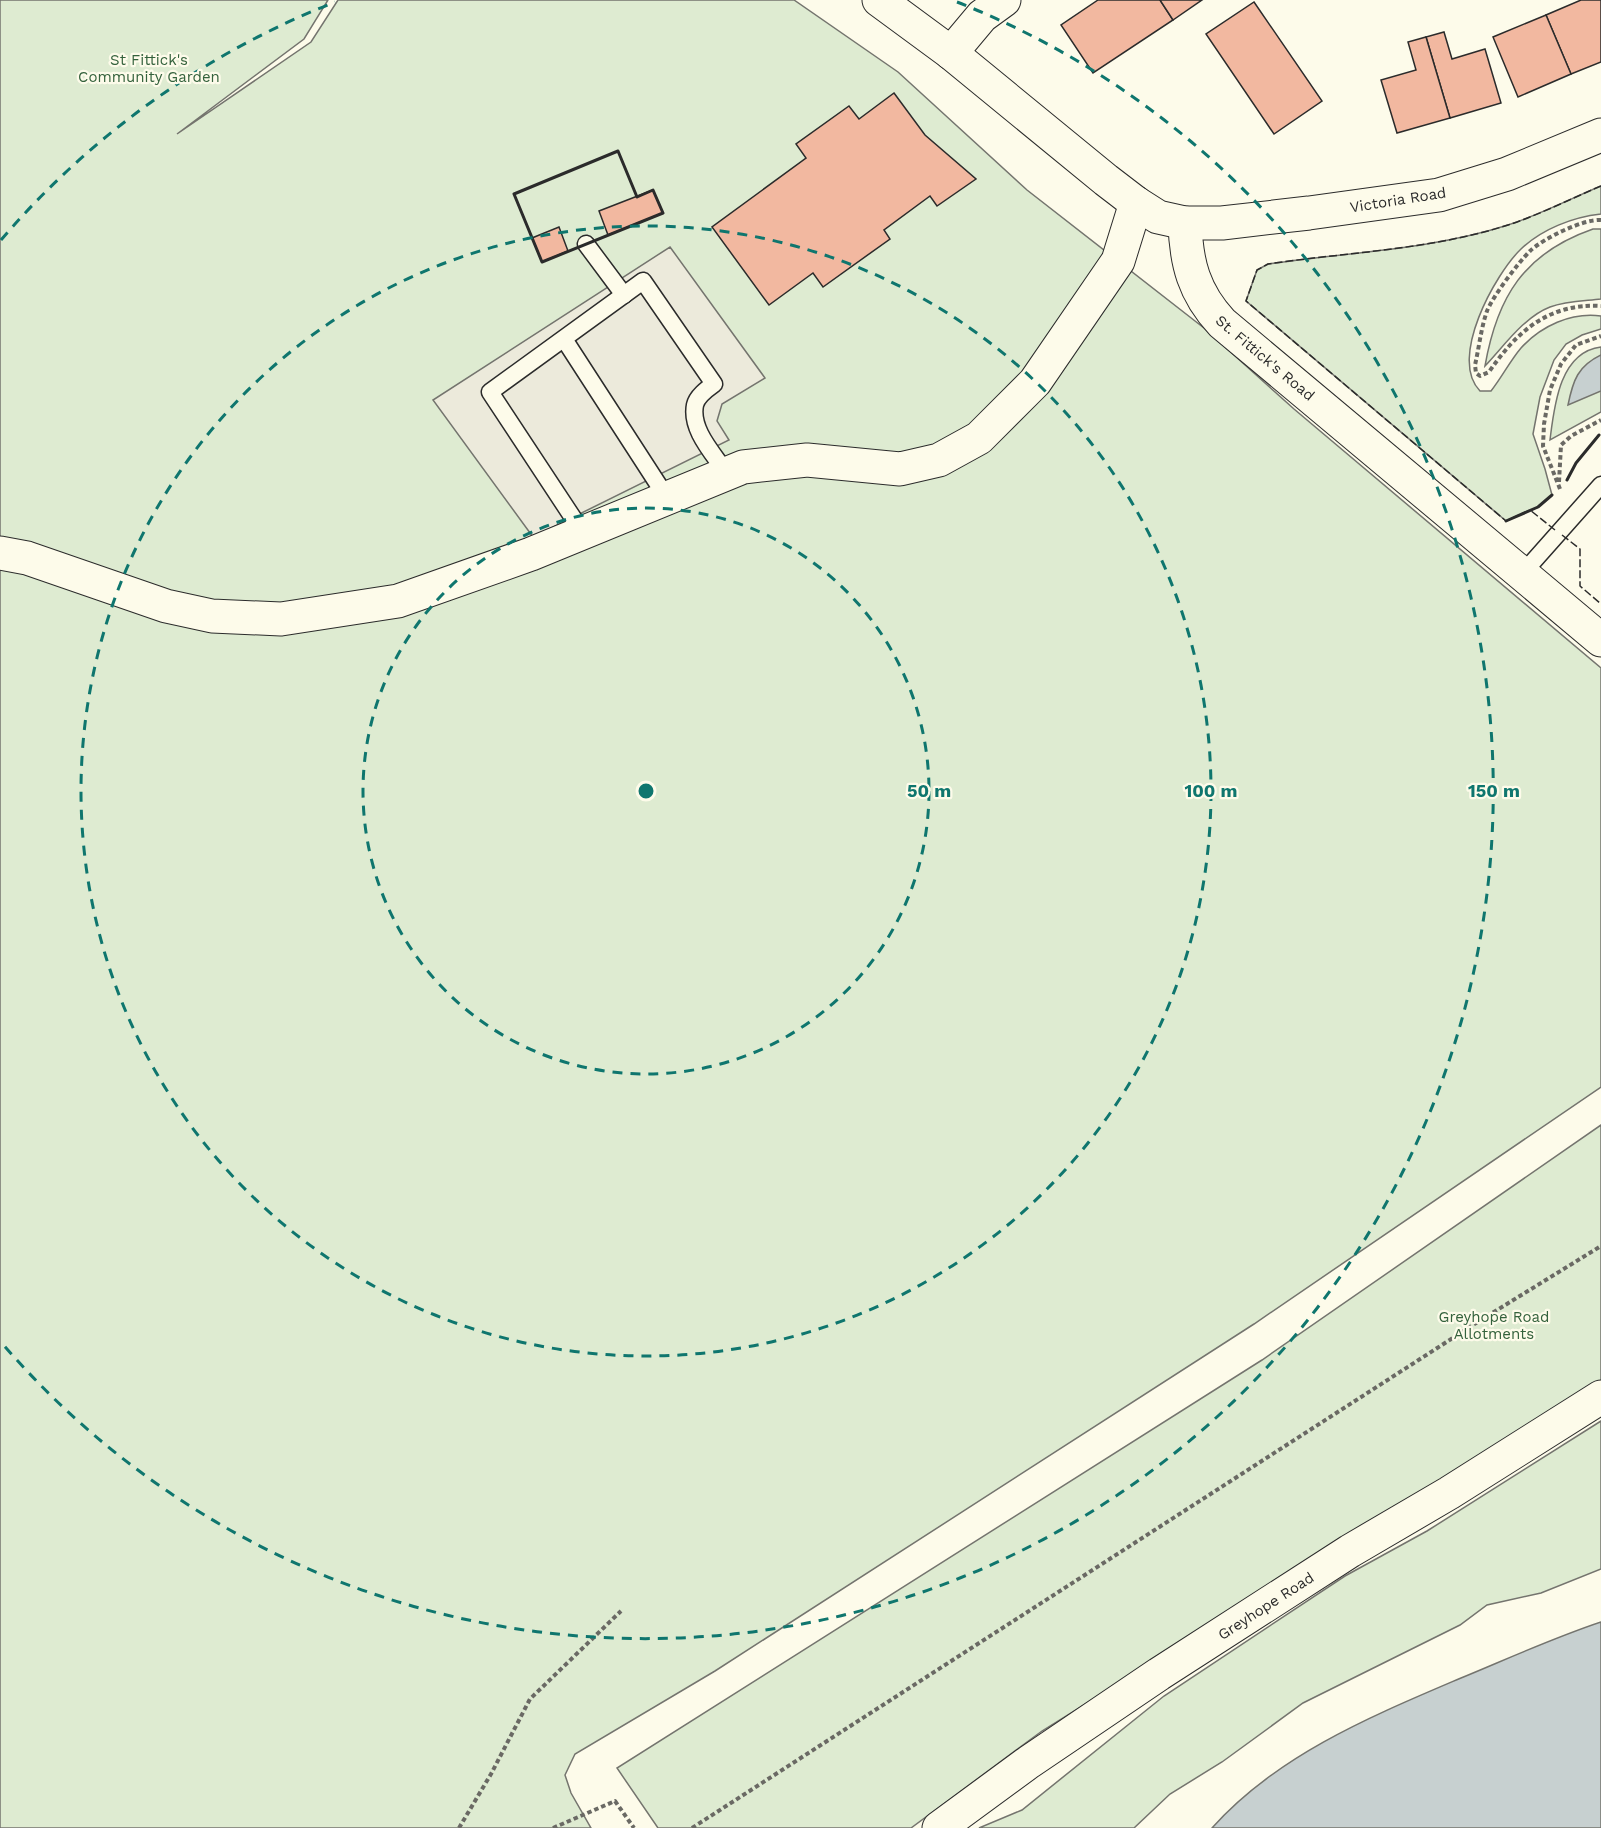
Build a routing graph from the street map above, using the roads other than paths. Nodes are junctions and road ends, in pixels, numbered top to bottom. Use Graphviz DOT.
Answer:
graph roads {
  1 [pos="879,0"];
  2 [pos="1004,0"];
  3 [pos="951,53"];
  4 [pos="1601,135"];
  5 [pos="1136,203"];
  6 [pos="1185,223"];
  7 [pos="586,244"];
  8 [pos="624,295"];
  9 [pos="564,339"];
  10 [pos="727,474"];
  11 [pos="1601,485"];
  12 [pos="667,498"];
  13 [pos="583,533"];
  14 [pos="0,554"];
  15 [pos="1523,573"];
  16 [pos="1601,639"];
  17 [pos="1601,1397"];
  18 [pos="939,1828"];
  1 -- 3 [label="street"];
  2 -- 3 [label="street"];
  3 -- 5 [label="street"];
  4 -- 6 [label="street, Victoria Road"];
  5 -- 6 [label="street"];
  5 -- 10 [label="street"];
  6 -- 15 [label="street, St. Fittick's Road"];
  7 -- 8 [label="lane"];
  8 -- 9 [label="lane"];
  8 -- 10 [label="lane"];
  9 -- 12 [label="lane"];
  9 -- 13 [label="lane"];
  10 -- 12 [label="street"];
  11 -- 15 [label="lane"];
  12 -- 13 [label="street"];
  13 -- 14 [label="street"];
  15 -- 16 [label="street, St. Fittick's Road"];
  17 -- 18 [label="street, Greyhope Road"];
}
